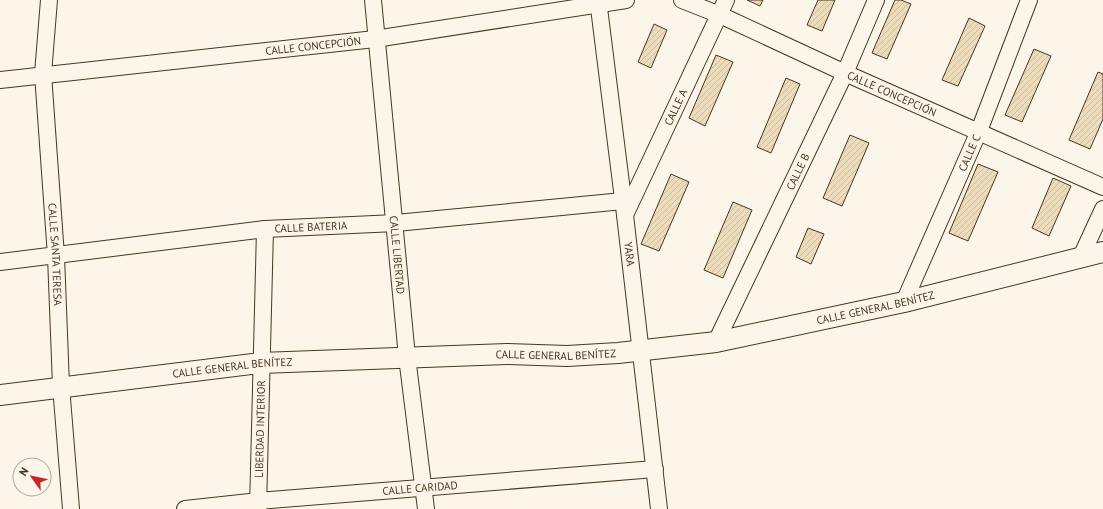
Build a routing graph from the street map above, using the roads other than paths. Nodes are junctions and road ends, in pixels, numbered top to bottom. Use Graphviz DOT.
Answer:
graph roads {
  1 [pos="49,0"];
  2 [pos="372,0"];
  3 [pos="626,0"];
  4 [pos="682,0"];
  5 [pos="876,0"];
  6 [pos="1029,0"];
  7 [pos="598,2"];
  8 [pos="723,7"];
  9 [pos="375,39"];
  10 [pos="846,73"];
  11 [pos="42,74"];
  12 [pos="0,80"];
  13 [pos="979,131"];
  14 [pos="1103,187"];
  15 [pos="624,208"];
  16 [pos="1103,209"];
  17 [pos="396,223"];
  18 [pos="265,229"];
  19 [pos="1103,252"];
  20 [pos="56,256"];
  21 [pos="1080,259"];
  22 [pos="0,262"];
  23 [pos="904,302"];
  24 [pos="716,342"];
  25 [pos="640,351"];
  26 [pos="407,357"];
  27 [pos="260,363"];
  28 [pos="61,386"];
  29 [pos="0,394"];
  30 [pos="655,469"];
  31 [pos="424,489"];
  32 [pos="258,505"];
  33 [pos="71,509"];
  34 [pos="186,509"];
  35 [pos="426,509"];
  36 [pos="659,509"];
  1 -- 11 [label="street, CALLE SANTA TERESA"];
  2 -- 9 [label="street, CALLE LIBERTAD"];
  3 -- 7 [label="street, CALLE CONCEPCIÓN"];
  4 -- 8 [label="street, CALLE CONCEPCIÓN"];
  5 -- 10 [label="street, CALLE B"];
  6 -- 13 [label="street, CALLE C"];
  7 -- 9 [label="street, CALLE CONCEPCIÓN"];
  7 -- 15 [label="street, YARA"];
  8 -- 10 [label="street, CALLE CONCEPCIÓN"];
  8 -- 15 [label="street, CALLE A"];
  9 -- 11 [label="street, CALLE CONCEPCIÓN"];
  9 -- 17 [label="street, CALLE LIBERTAD"];
  10 -- 13 [label="street, CALLE CONCEPCIÓN"];
  10 -- 24 [label="street, CALLE B"];
  11 -- 12 [label="street, CALLE CONCEPCIÓN"];
  11 -- 20 [label="street, CALLE SANTA TERESA"];
  13 -- 14 [label="street, CALLE CONCEPCIÓN"];
  13 -- 23 [label="street, CALLE C"];
  15 -- 17 [label="street, CALLE BATERIA"];
  15 -- 25 [label="street, YARA"];
  16 -- 21 [label="street"];
  17 -- 18 [label="street, CALLE BATERIA"];
  17 -- 26 [label="street, CALLE LIBERTAD"];
  18 -- 20 [label="street, CALLE BATERIA"];
  18 -- 27 [label="street, LIBERDAD INTERIOR"];
  19 -- 21 [label="street, CALLE GENERAL BENÍTEZ"];
  20 -- 22 [label="street, CALLE BATERIA"];
  20 -- 28 [label="street, CALLE SANTA TERESA"];
  21 -- 23 [label="street, CALLE GENERAL BENÍTEZ"];
  23 -- 24 [label="street, CALLE GENERAL BENÍTEZ"];
  24 -- 25 [label="street, CALLE GENERAL BENÍTEZ"];
  25 -- 26 [label="street, CALLE GENERAL BENÍTEZ"];
  25 -- 30 [label="street, YARA"];
  26 -- 27 [label="street, CALLE GENERAL BENÍTEZ"];
  26 -- 31 [label="street, CALLE LIBERTAD"];
  27 -- 28 [label="street, CALLE GENERAL BENÍTEZ"];
  27 -- 32 [label="street, LIBERDAD INTERIOR"];
  28 -- 29 [label="street, CALLE GENERAL BENÍTEZ"];
  28 -- 33 [label="street, CALLE SANTA TERESA"];
  30 -- 31 [label="street, CALLE CARIDAD"];
  30 -- 36 [label="street, YARA"];
  31 -- 32 [label="street, CALLE CARIDAD"];
  31 -- 35 [label="street, CALLE LIBERTAD"];
  32 -- 34 [label="street, CALLE CARIDAD"];
}
